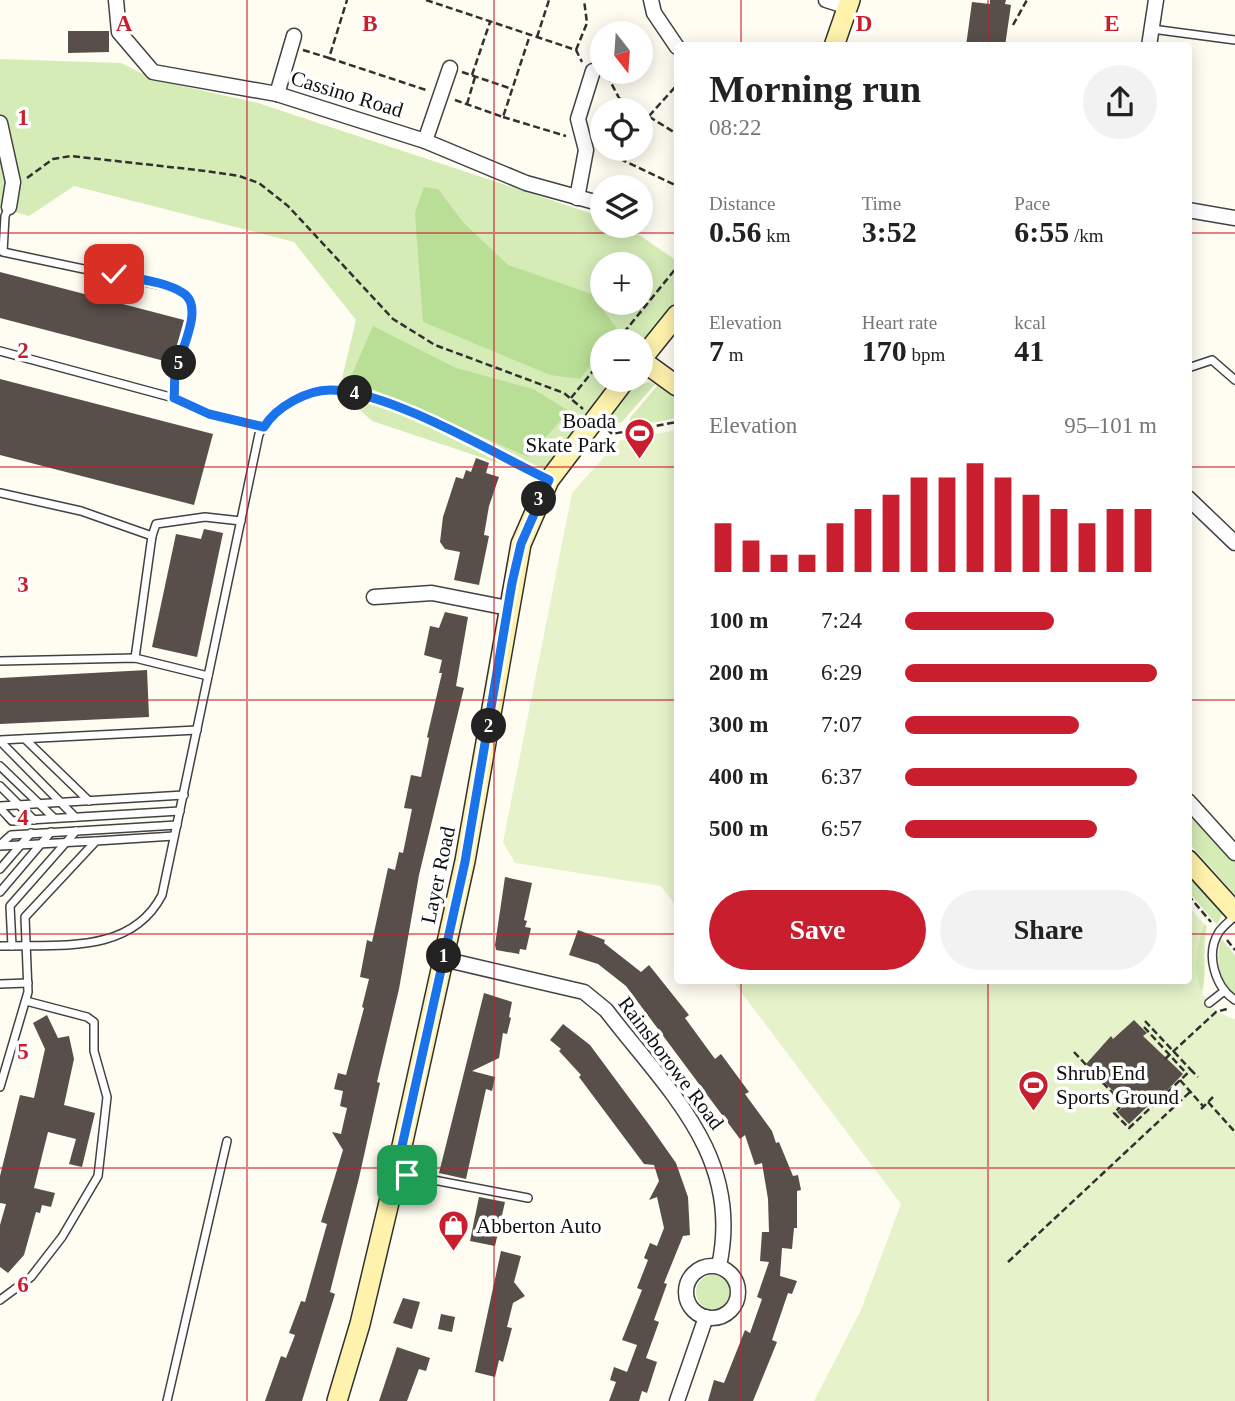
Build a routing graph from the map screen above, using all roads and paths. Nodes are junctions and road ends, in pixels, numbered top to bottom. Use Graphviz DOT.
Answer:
graph roads {
  1 [pos="116,0"];
  2 [pos="347,0"];
  3 [pos="426,0"];
  4 [pos="549,0"];
  5 [pos="584,0"];
  6 [pos="651,0"];
  7 [pos="826,0"];
  8 [pos="1027,0"];
  9 [pos="1156,0"];
  10 [pos="849,3"];
  11 [pos="491,22"];
  12 [pos="1013,25"];
  13 [pos="1152,29"];
  14 [pos="530,35"];
  15 [pos="537,37"];
  16 [pos="1235,40"];
  17 [pos="292,41"];
  18 [pos="835,42"];
  19 [pos="1150,42"];
  20 [pos="674,43"];
  21 [pos="576,50"];
  22 [pos="329,58"];
  23 [pos="590,64"];
  24 [pos="450,68"];
  25 [pos="474,76"];
  26 [pos="590,81"];
  27 [pos="607,84"];
  28 [pos="674,88"];
  29 [pos="512,89"];
  30 [pos="277,94"];
  31 [pos="441,95"];
  32 [pos="618,98"];
  33 [pos="467,104"];
  34 [pos="653,112"];
  35 [pos="503,117"];
  36 [pos="653,119"];
  37 [pos="0,122"];
  38 [pos="674,132"];
  39 [pos="425,141"];
  40 [pos="584,142"];
  41 [pos="13,182"];
  42 [pos="674,185"];
  43 [pos="577,198"];
  44 [pos="590,201"];
  45 [pos="9,207"];
  46 [pos="1192,211"];
  47 [pos="1235,218"];
  48 [pos="1,252"];
  49 [pos="674,271"];
  50 [pos="674,319"];
  51 [pos="627,329"];
  52 [pos="653,345"];
  53 [pos="0,351"];
  54 [pos="1192,367"];
  55 [pos="653,369"];
  56 [pos="590,375"];
  57 [pos="1235,380"];
  58 [pos="674,384"];
  59 [pos="615,392"];
  60 [pos="174,398"];
  61 [pos="571,399"];
  62 [pos="594,418"];
  63 [pos="674,423"];
  64 [pos="264,427"];
  65 [pos="549,480"];
  66 [pos="0,493"];
  67 [pos="1192,502"];
  68 [pos="241,521"];
  69 [pos="152,536"];
  70 [pos="1235,543"];
  71 [pos="374,597"];
  72 [pos="508,608"];
  73 [pos="135,658"];
  74 [pos="0,661"];
  75 [pos="208,676"];
  76 [pos="197,730"];
  77 [pos="25,739"];
  78 [pos="0,741"];
  79 [pos="0,766"];
  80 [pos="0,786"];
  81 [pos="184,795"];
  82 [pos="89,801"];
  83 [pos="62,803"];
  84 [pos="41,804"];
  85 [pos="21,805"];
  86 [pos="1192,805"];
  87 [pos="0,807"];
  88 [pos="180,811"];
  89 [pos="75,817"];
  90 [pos="54,818"];
  91 [pos="34,820"];
  92 [pos="177,825"];
  93 [pos="76,831"];
  94 [pos="51,832"];
  95 [pos="31,833"];
  96 [pos="174,836"];
  97 [pos="96,841"];
  98 [pos="66,843"];
  99 [pos="41,844"];
  100 [pos="22,845"];
  101 [pos="0,846"];
  102 [pos="1235,853"];
  103 [pos="1192,865"];
  104 [pos="0,869"];
  105 [pos="0,892"];
  106 [pos="1235,914"];
  107 [pos="26,945"];
  108 [pos="0,946"];
  109 [pos="12,946"];
  110 [pos="443,959"];
  111 [pos="28,983"];
  112 [pos="0,984"];
  113 [pos="1223,992"];
  114 [pos="1235,1000"];
  115 [pos="26,1001"];
  116 [pos="1209,1003"];
  117 [pos="1235,1010"];
  118 [pos="1146,1021"];
  119 [pos="1144,1027"];
  120 [pos="1174,1051"];
  121 [pos="1074,1052"];
  122 [pos="1170,1055"];
  123 [pos="1165,1059"];
  124 [pos="1191,1070"];
  125 [pos="1187,1074"];
  126 [pos="1198,1077"];
  127 [pos="1180,1080"];
  128 [pos="0,1087"];
  129 [pos="1190,1091"];
  130 [pos="1213,1097"];
  131 [pos="1208,1102"];
  132 [pos="1235,1132"];
  133 [pos="227,1142"];
  134 [pos="396,1173"];
  135 [pos="528,1198"];
  136 [pos="1008,1262"];
  137 [pos="719,1266"];
  138 [pos="0,1300"];
  139 [pos="706,1317"];
  140 [pos="167,1401"];
  141 [pos="337,1401"];
  142 [pos="677,1401"];
  1 -- 30 [label="street, Cassino Road"];
  2 -- 22 [label="path"];
  3 -- 11 [label="path"];
  4 -- 15 [label="path"];
  5 -- 21 [label="path"];
  6 -- 20 [label="street"];
  7 -- 10 [label="street"];
  8 -- 12 [label="path"];
  9 -- 13 [label="street"];
  10 -- 18 [label="main road"];
  11 -- 14 [label="path"];
  11 -- 25 [label="path"];
  13 -- 16 [label="lane"];
  13 -- 19 [label="street"];
  14 -- 15 [label="path"];
  14 -- 29 [label="path"];
  15 -- 21 [label="path"];
  17 -- 22 [label="path"];
  17 -- 30 [label="street"];
  21 -- 23 [label="path"];
  22 -- 31 [label="path"];
  24 -- 25 [label="path"];
  24 -- 31 [label="street"];
  25 -- 29 [label="path"];
  25 -- 33 [label="path"];
  26 -- 40 [label="street"];
  27 -- 32 [label="path"];
  28 -- 34 [label="path"];
  29 -- 35 [label="path"];
  30 -- 39 [label="street, Cassino Road"];
  31 -- 33 [label="path"];
  31 -- 39 [label="street"];
  33 -- 35 [label="path"];
  35 -- 40 [label="path"];
  36 -- 38 [label="path"];
  37 -- 41 [label="street"];
  39 -- 43 [label="street, Cassino Road"];
  40 -- 42 [label="path"];
  40 -- 43 [label="street"];
  41 -- 45 [label="street"];
  41 -- 61 [label="path"];
  43 -- 44 [label="street, Cassino Road"];
  45 -- 48 [label="lane"];
  46 -- 47 [label="street"];
  48 -- 60 [label="lane"];
  49 -- 51 [label="path"];
  50 -- 52 [label="main road"];
  53 -- 60 [label="lane"];
  54 -- 57 [label="lane"];
  55 -- 58 [label="main road"];
  56 -- 61 [label="path"];
  59 -- 62 [label="main road, Layer Road"];
  60 -- 64 [label="lane"];
  61 -- 62 [label="path"];
  62 -- 63 [label="path"];
  62 -- 65 [label="main road, Layer Road"];
  64 -- 65 [label="lane"];
  64 -- 68 [label="lane"];
  65 -- 72 [label="main road, Layer Road"];
  66 -- 69 [label="lane"];
  67 -- 70 [label="street"];
  68 -- 69 [label="lane"];
  68 -- 75 [label="lane"];
  69 -- 73 [label="lane"];
  71 -- 72 [label="street"];
  72 -- 110 [label="main road, Layer Road"];
  73 -- 74 [label="lane"];
  73 -- 75 [label="lane"];
  75 -- 76 [label="lane"];
  76 -- 77 [label="lane"];
  76 -- 81 [label="lane"];
  77 -- 78 [label="lane"];
  77 -- 82 [label="lane"];
  78 -- 83 [label="lane"];
  79 -- 84 [label="lane"];
  80 -- 85 [label="lane"];
  81 -- 82 [label="lane"];
  81 -- 88 [label="lane"];
  82 -- 83 [label="lane"];
  83 -- 84 [label="lane"];
  83 -- 89 [label="lane"];
  84 -- 85 [label="lane"];
  84 -- 90 [label="lane"];
  85 -- 87 [label="lane"];
  85 -- 91 [label="lane"];
  86 -- 102 [label="street"];
  87 -- 91 [label="lane"];
  88 -- 89 [label="lane"];
  88 -- 92 [label="lane"];
  89 -- 90 [label="lane"];
  90 -- 91 [label="lane"];
  92 -- 93 [label="lane"];
  92 -- 96 [label="lane"];
  93 -- 94 [label="lane"];
  93 -- 98 [label="lane"];
  94 -- 95 [label="lane"];
  94 -- 99 [label="lane"];
  95 -- 100 [label="lane"];
  95 -- 101 [label="lane"];
  96 -- 97 [label="lane"];
  96 -- 107 [label="lane"];
  97 -- 98 [label="lane"];
  97 -- 107 [label="lane"];
  98 -- 99 [label="lane"];
  98 -- 109 [label="lane"];
  99 -- 100 [label="lane"];
  99 -- 105 [label="lane"];
  100 -- 101 [label="lane"];
  100 -- 104 [label="lane"];
  103 -- 106 [label="main road"];
  106 -- 113 [label="lane"];
  107 -- 109 [label="lane"];
  107 -- 111 [label="lane"];
  108 -- 109 [label="lane"];
  110 -- 134 [label="main road, Layer Road"];
  110 -- 137 [label="street, Rainsborowe Road"];
  111 -- 112 [label="lane"];
  111 -- 115 [label="lane"];
  113 -- 114 [label="lane"];
  113 -- 116 [label="lane"];
  115 -- 128 [label="lane"];
  115 -- 138 [label="lane"];
  117 -- 120 [label="path"];
  118 -- 120 [label="path"];
  119 -- 122 [label="path"];
  120 -- 122 [label="path"];
  120 -- 124 [label="path"];
  121 -- 127 [label="path"];
  122 -- 123 [label="path"];
  122 -- 125 [label="path"];
  124 -- 125 [label="path"];
  124 -- 126 [label="path"];
  125 -- 127 [label="path"];
  127 -- 129 [label="path"];
  129 -- 131 [label="path"];
  129 -- 136 [label="path"];
  130 -- 131 [label="path"];
  131 -- 132 [label="path"];
  133 -- 140 [label="lane"];
  134 -- 135 [label="lane"];
  134 -- 141 [label="main road, Layer Road"];
  137 -- 139 [label="street"];
  137 -- 139 [label="street"];
  139 -- 142 [label="street"];
}
